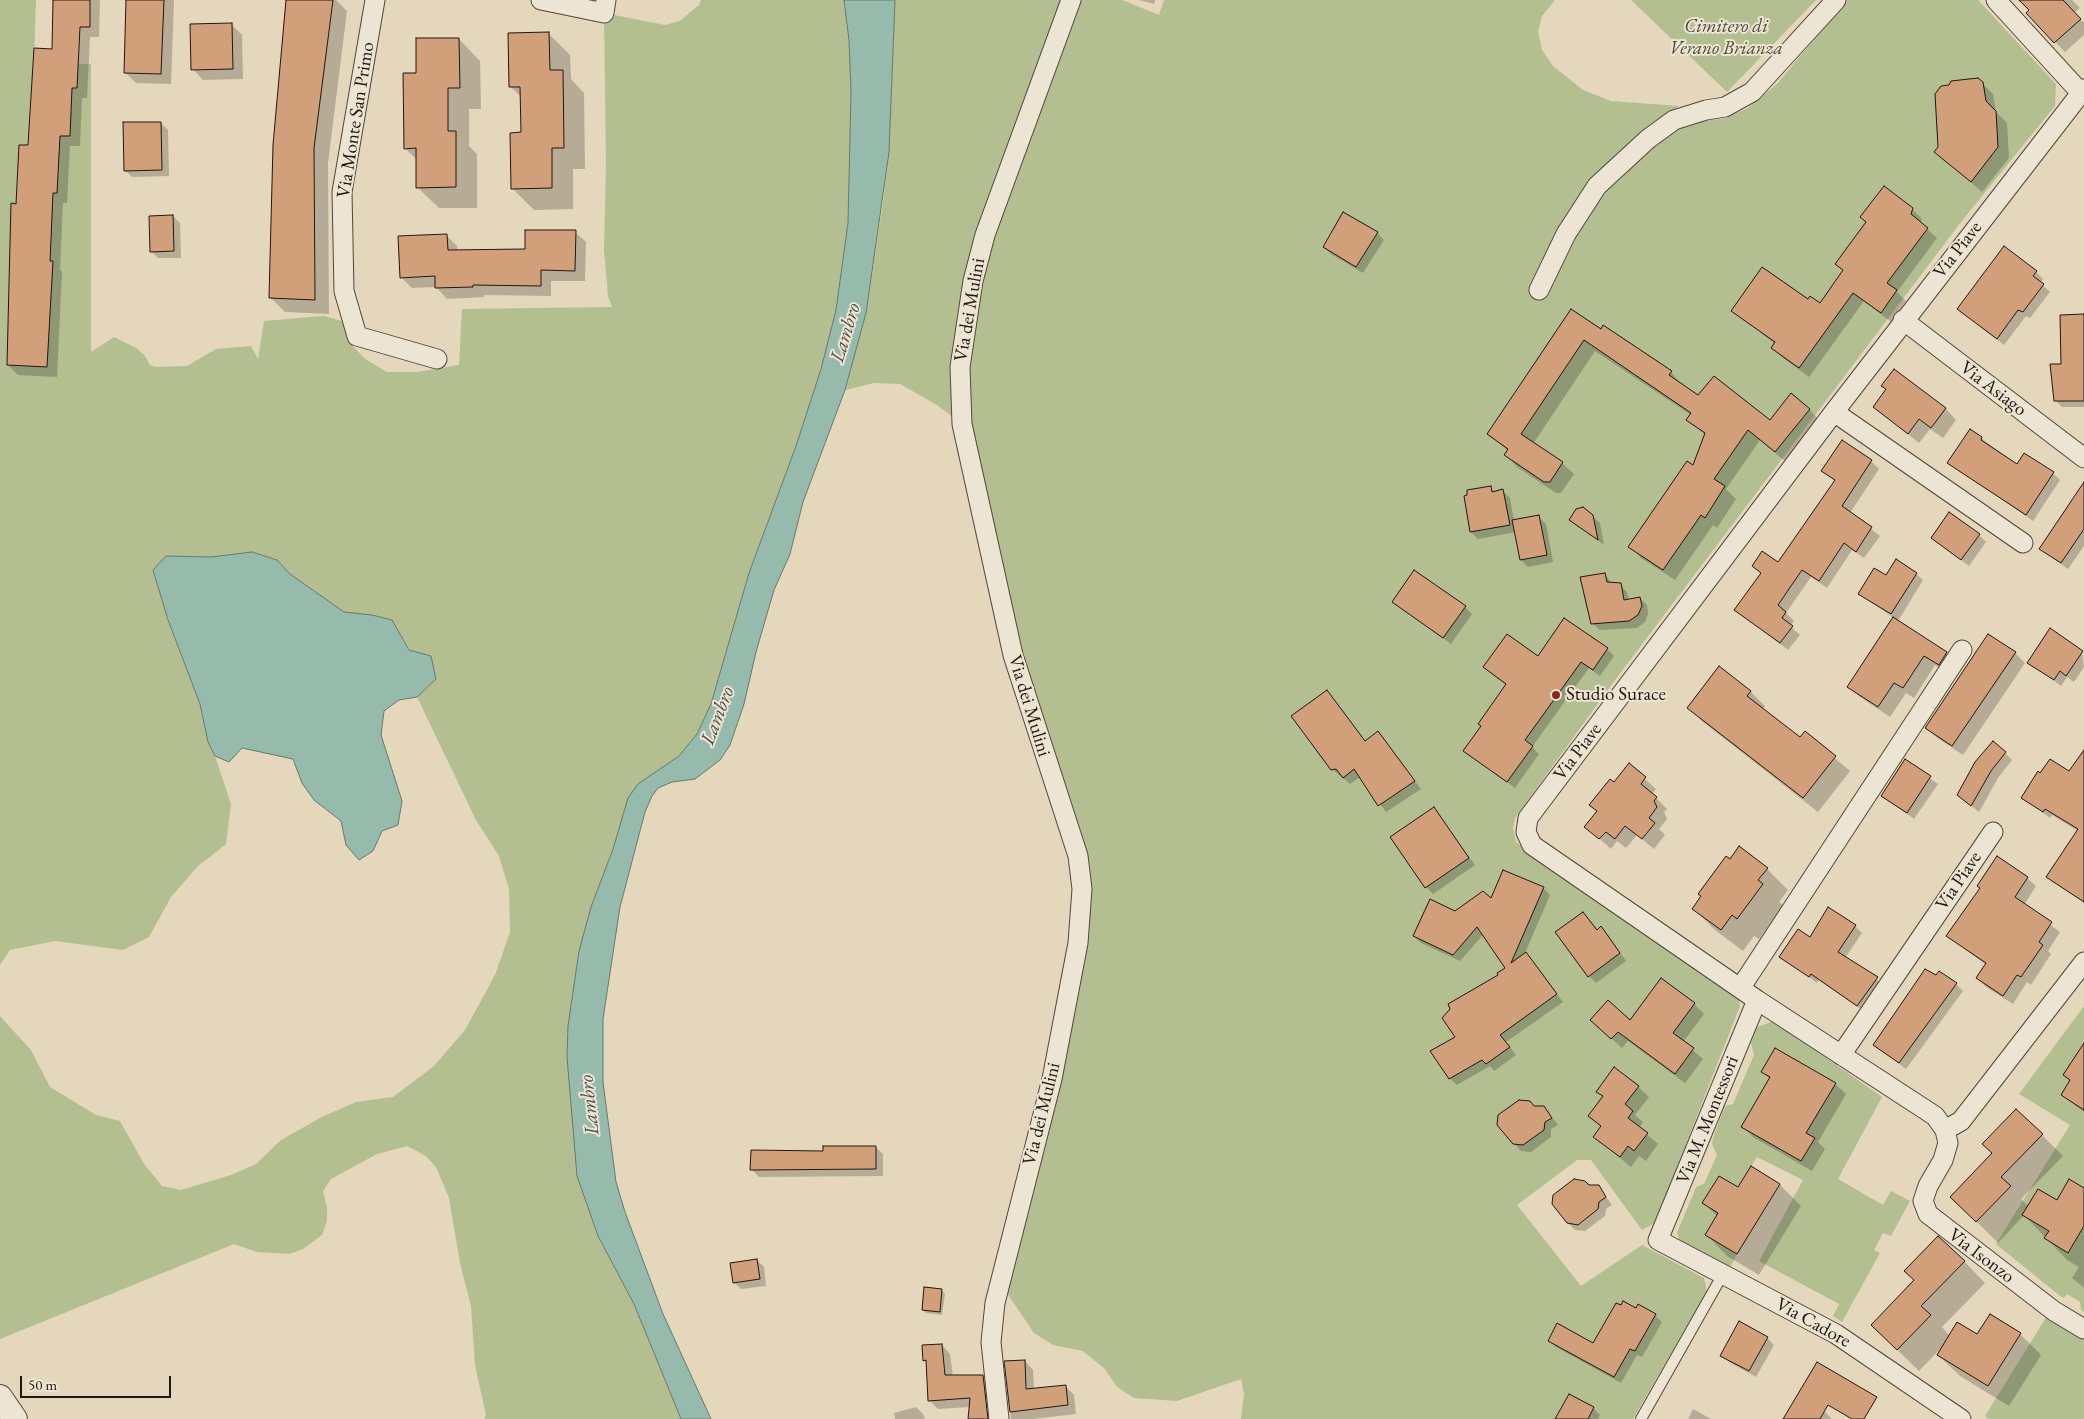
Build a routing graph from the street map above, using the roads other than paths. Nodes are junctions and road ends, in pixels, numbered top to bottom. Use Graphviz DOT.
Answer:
graph roads {
  1 [pos="375,0"];
  2 [pos="541,0"];
  3 [pos="1071,0"];
  4 [pos="1836,0"];
  5 [pos="1996,0"];
  6 [pos="605,7"];
  7 [pos="2083,91"];
  8 [pos="1539,290"];
  9 [pos="1903,320"];
  10 [pos="437,359"];
  11 [pos="1834,412"];
  12 [pos="2084,458"];
  13 [pos="2023,542"];
  14 [pos="1962,650"];
  15 [pos="1993,832"];
  16 [pos="2084,962"];
  17 [pos="1741,987"];
  18 [pos="1757,1000"];
  19 [pos="1841,1055"];
  20 [pos="1945,1130"];
  21 [pos="1658,1240"];
  22 [pos="1723,1274"];
  23 [pos="2084,1329"];
  24 [pos="0,1397"];
  25 [pos="1956,1418"];
  26 [pos="15,1419"];
  27 [pos="999,1419"];
  28 [pos="1642,1419"];
  1 -- 10 [label="street, Via Monte San Primo"];
  2 -- 6 [label="street"];
  3 -- 27 [label="street, Via dei Mulini"];
  4 -- 8 [label="street"];
  5 -- 7 [label="street"];
  7 -- 9 [label="street, Via Piave"];
  9 -- 11 [label="street, Via Piave"];
  9 -- 12 [label="street, Via Asiago"];
  11 -- 13 [label="street"];
  11 -- 17 [label="street, Via Piave"];
  14 -- 17 [label="street"];
  15 -- 19 [label="street, Via Piave"];
  16 -- 20 [label="street"];
  17 -- 18 [label="street, Via Piave"];
  18 -- 19 [label="street, Via Piave"];
  18 -- 21 [label="street, Via M. Montessori"];
  19 -- 20 [label="street, Via Piave"];
  20 -- 23 [label="street, Via Isonzo"];
  21 -- 22 [label="street, Via Cadore"];
  22 -- 25 [label="street, Via Cadore"];
  22 -- 28 [label="lane"];
  24 -- 26 [label="street"];
}
